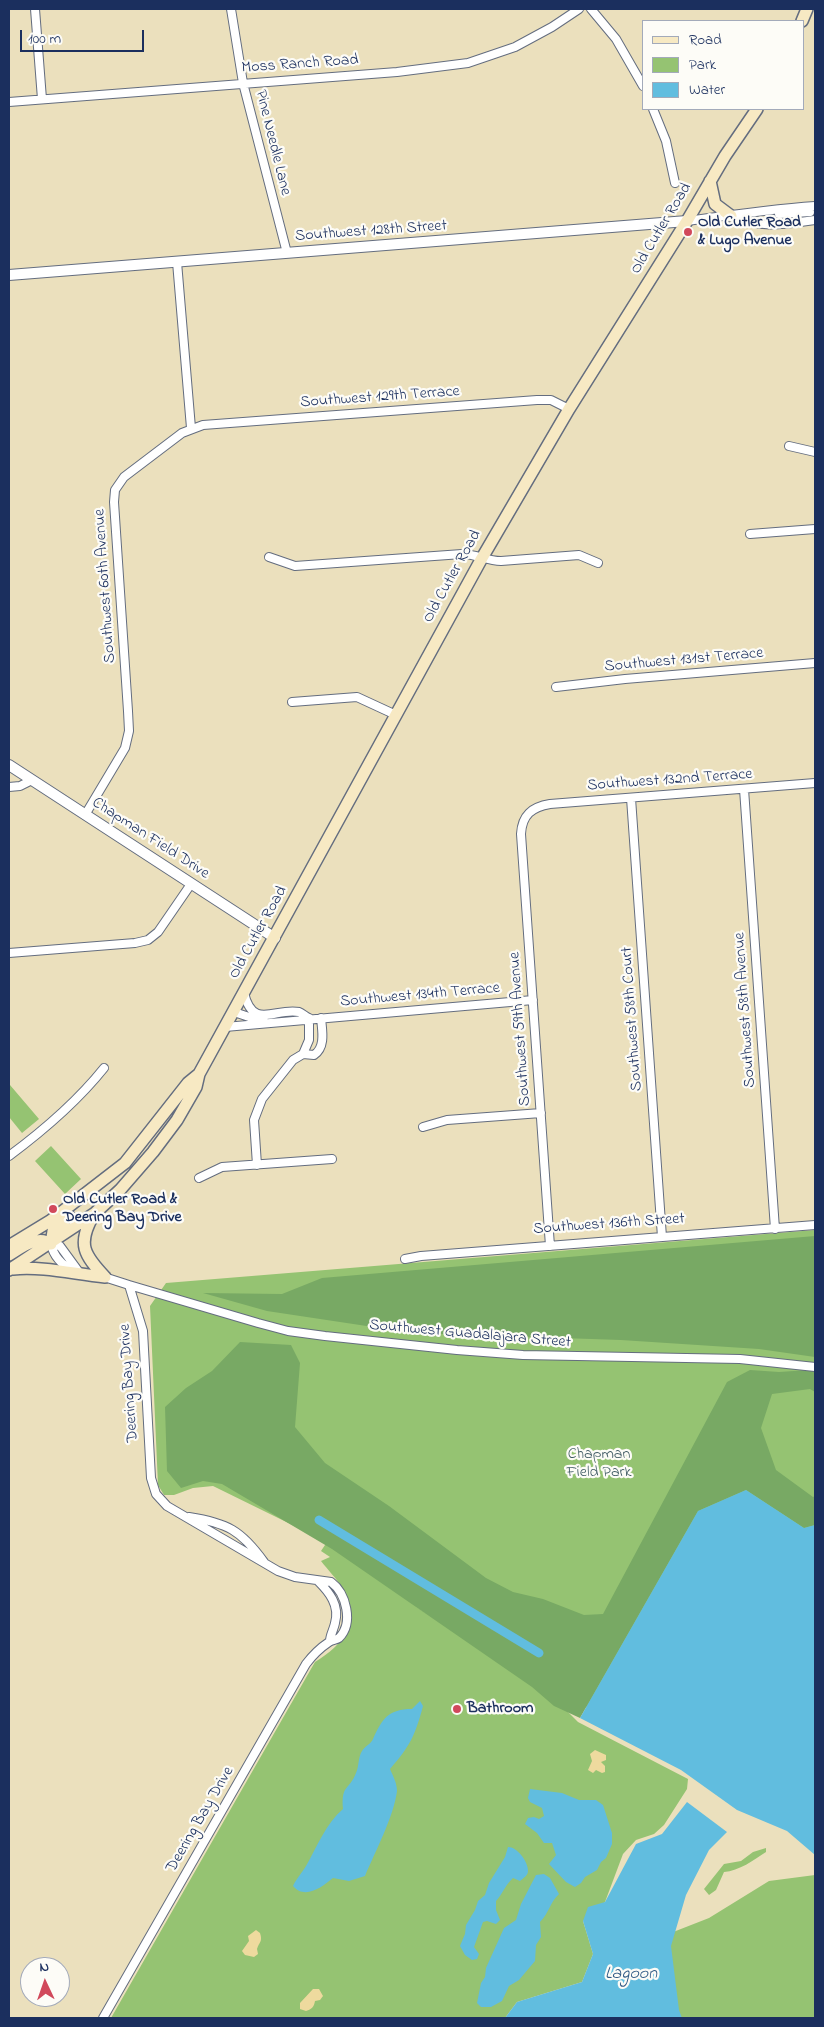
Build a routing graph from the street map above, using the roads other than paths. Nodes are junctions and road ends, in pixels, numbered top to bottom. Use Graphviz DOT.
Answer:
graph roads {
  1 [pos="35,9"];
  2 [pos="231,9"];
  3 [pos="579,9"];
  4 [pos="591,9"];
  5 [pos="243,83"];
  6 [pos="642,84"];
  7 [pos="42,99"];
  8 [pos="9,102"];
  9 [pos="653,110"];
  10 [pos="756,110"];
  11 [pos="710,181"];
  12 [pos="675,183"];
  13 [pos="815,206"];
  14 [pos="815,212"];
  15 [pos="737,216"];
  16 [pos="815,220"];
  17 [pos="687,221"];
  18 [pos="287,253"];
  19 [pos="177,262"];
  20 [pos="9,275"];
  21 [pos="569,409"];
  22 [pos="191,428"];
  23 [pos="789,446"];
  24 [pos="815,452"];
  25 [pos="815,530"];
  26 [pos="750,534"];
  27 [pos="269,557"];
  28 [pos="482,558"];
  29 [pos="598,563"];
  30 [pos="815,663"];
  31 [pos="556,687"];
  32 [pos="292,702"];
  33 [pos="396,715"];
  34 [pos="9,765"];
  35 [pos="32,780"];
  36 [pos="815,783"];
  37 [pos="9,787"];
  38 [pos="744,789"];
  39 [pos="631,798"];
  40 [pos="528,812"];
  41 [pos="85,815"];
  42 [pos="191,884"];
  43 [pos="275,938"];
  44 [pos="9,953"];
  45 [pos="244,993"];
  46 [pos="533,1000"];
  47 [pos="234,1012"];
  48 [pos="268,1015"];
  49 [pos="309,1018"];
  50 [pos="320,1018"];
  51 [pos="225,1027"];
  52 [pos="304,1054"];
  53 [pos="104,1068"];
  54 [pos="199,1074"];
  55 [pos="541,1113"];
  56 [pos="423,1127"];
  57 [pos="9,1156"];
  58 [pos="332,1159"];
  59 [pos="125,1163"];
  60 [pos="257,1165"];
  61 [pos="199,1178"];
  62 [pos="95,1213"];
  63 [pos="815,1225"];
  64 [pos="775,1229"];
  65 [pos="662,1237"];
  66 [pos="51,1244"];
  67 [pos="9,1246"];
  68 [pos="550,1246"];
  69 [pos="9,1255"];
  70 [pos="405,1259"];
  71 [pos="11,1270"];
  72 [pos="105,1277"];
  73 [pos="129,1285"];
  74 [pos="815,1367"];
  75 [pos="184,1517"];
  76 [pos="265,1563"];
  77 [pos="103,2018"];
  1 -- 7 [label="street"];
  2 -- 5 [label="street, Pine Needle Lane"];
  3 -- 5 [label="street, Moss Ranch Road"];
  4 -- 6 [label="street"];
  5 -- 7 [label="street, Moss Ranch Road"];
  5 -- 18 [label="street, Pine Needle Lane"];
  7 -- 8 [label="street, Moss Ranch Road"];
  9 -- 12 [label="street"];
  10 -- 11 [label="main road, Old Cutler Road"];
  11 -- 15 [label="main road"];
  11 -- 17 [label="main road, Old Cutler Road"];
  13 -- 15 [label="street, Southwest 128th Street"];
  14 -- 15 [label="street, Southwest 128th Street"];
  15 -- 16 [label="street, Southwest 128th Street"];
  15 -- 17 [label="street, Southwest 128th Street"];
  17 -- 18 [label="street, Southwest 128th Street"];
  17 -- 21 [label="main road, Old Cutler Road"];
  18 -- 19 [label="street, Southwest 128th Street"];
  19 -- 20 [label="street, Southwest 128th Street"];
  19 -- 22 [label="street"];
  21 -- 22 [label="street, Southwest 129th Terrace"];
  21 -- 28 [label="main road, Old Cutler Road"];
  22 -- 41 [label="street, Southwest 60th Avenue"];
  23 -- 24 [label="street"];
  25 -- 26 [label="street"];
  27 -- 28 [label="street"];
  28 -- 29 [label="street"];
  28 -- 33 [label="main road, Old Cutler Road"];
  30 -- 31 [label="street, Southwest 131st Terrace"];
  32 -- 33 [label="street"];
  33 -- 43 [label="main road, Old Cutler Road"];
  34 -- 35 [label="street, Chapman Field Drive"];
  35 -- 37 [label="street"];
  35 -- 41 [label="street, Chapman Field Drive"];
  36 -- 38 [label="street, Southwest 132nd Terrace"];
  38 -- 39 [label="street, Southwest 132nd Terrace"];
  38 -- 64 [label="street, Southwest 58th Avenue"];
  39 -- 40 [label="street, Southwest 132nd Terrace"];
  39 -- 65 [label="street, Southwest 58th Court"];
  40 -- 46 [label="street, Southwest 59th Avenue"];
  41 -- 42 [label="street, Chapman Field Drive"];
  42 -- 43 [label="street, Chapman Field Drive"];
  42 -- 44 [label="street"];
  43 -- 45 [label="main road, Old Cutler Road"];
  45 -- 47 [label="main road, Old Cutler Road"];
  45 -- 48 [label="street"];
  46 -- 50 [label="street, Southwest 134th Terrace"];
  46 -- 55 [label="street, Southwest 59th Avenue"];
  47 -- 48 [label="street, Southwest 134th Terrace"];
  47 -- 51 [label="main road, Old Cutler Road"];
  48 -- 49 [label="street, Southwest 134th Terrace"];
  49 -- 50 [label="street, Southwest 134th Terrace"];
  49 -- 51 [label="street, Southwest 134th Terrace"];
  49 -- 52 [label="street"];
  50 -- 52 [label="street"];
  51 -- 54 [label="main road, Old Cutler Road"];
  52 -- 60 [label="street"];
  53 -- 57 [label="street"];
  54 -- 59 [label="main road, Old Cutler Road"];
  54 -- 62 [label="main road, Old Cutler Road"];
  55 -- 56 [label="street"];
  55 -- 68 [label="street, Southwest 59th Avenue"];
  58 -- 60 [label="street"];
  59 -- 66 [label="main road"];
  59 -- 67 [label="main road, Old Cutler Road"];
  60 -- 61 [label="street"];
  62 -- 66 [label="main road, Old Cutler Road"];
  62 -- 72 [label="main road"];
  63 -- 64 [label="street, Southwest 136th Street"];
  64 -- 65 [label="street, Southwest 136th Street"];
  65 -- 68 [label="street, Southwest 136th Street"];
  66 -- 69 [label="main road"];
  66 -- 71 [label="main road"];
  66 -- 72 [label="street"];
  68 -- 70 [label="street, Southwest 136th Street"];
  71 -- 72 [label="main road"];
  72 -- 73 [label="street"];
  73 -- 74 [label="street, Southwest Guadalajara Street"];
  73 -- 75 [label="street, Deering Bay Drive"];
  75 -- 76 [label="street, Deering Bay Drive"];
  75 -- 76 [label="street, Deering Bay Drive"];
  76 -- 77 [label="street, Deering Bay Drive"];
}
